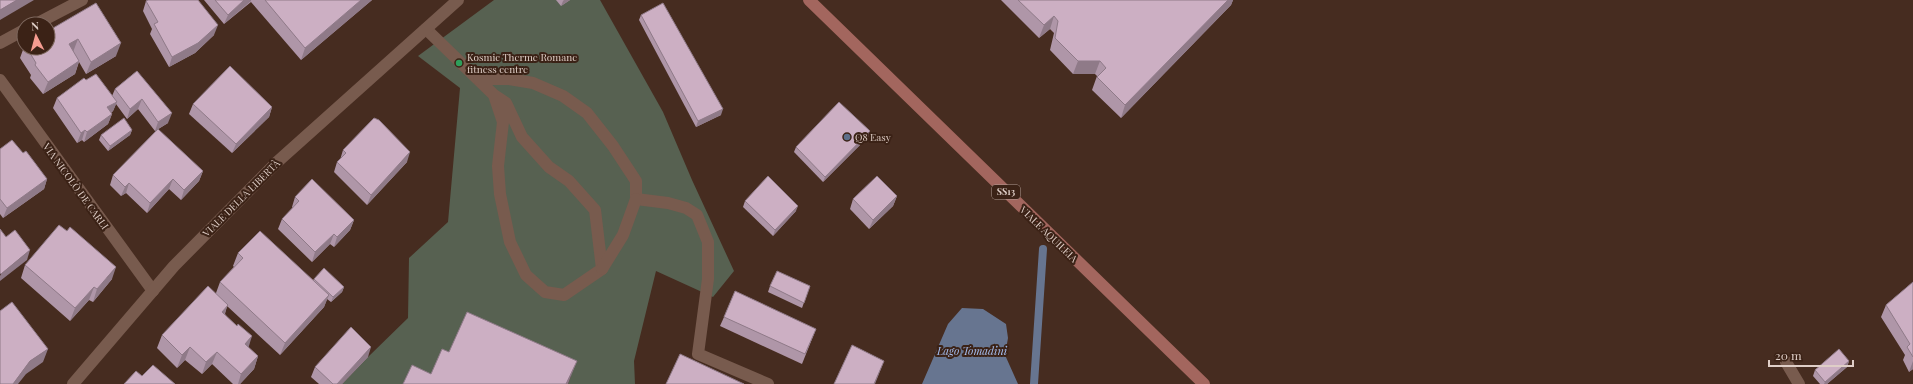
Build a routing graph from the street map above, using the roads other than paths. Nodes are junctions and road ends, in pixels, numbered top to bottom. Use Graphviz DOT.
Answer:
graph roads {
  1 [pos="82,0"];
  2 [pos="458,0"];
  3 [pos="809,0"];
  4 [pos="51,16"];
  5 [pos="426,28"];
  6 [pos="16,34"];
  7 [pos="0,43"];
  8 [pos="479,79"];
  9 [pos="0,80"];
  10 [pos="494,95"];
  11 [pos="636,198"];
  12 [pos="602,269"];
  13 [pos="153,292"];
  14 [pos="1786,362"];
  15 [pos="73,384"];
  16 [pos="768,384"];
  17 [pos="1204,384"];
  18 [pos="1799,384"];
  1 -- 4 [label="street"];
  2 -- 5 [label="street, VIALE DELLA LIBERTÀ"];
  3 -- 17 [label="main road, VIALE AQUILEIA / SS13"];
  5 -- 8 [label="street"];
  5 -- 13 [label="street, VIALE DELLA LIBERTÀ"];
  6 -- 7 [label="street"];
  8 -- 10 [label="street"];
  8 -- 11 [label="street"];
  9 -- 13 [label="street, VIA NICOLÒ DE CARLI"];
  10 -- 12 [label="street"];
  10 -- 12 [label="street"];
  11 -- 12 [label="street"];
  11 -- 16 [label="street"];
  13 -- 15 [label="street, VIALE DELLA LIBERTÀ"];
  14 -- 18 [label="street"];
}
